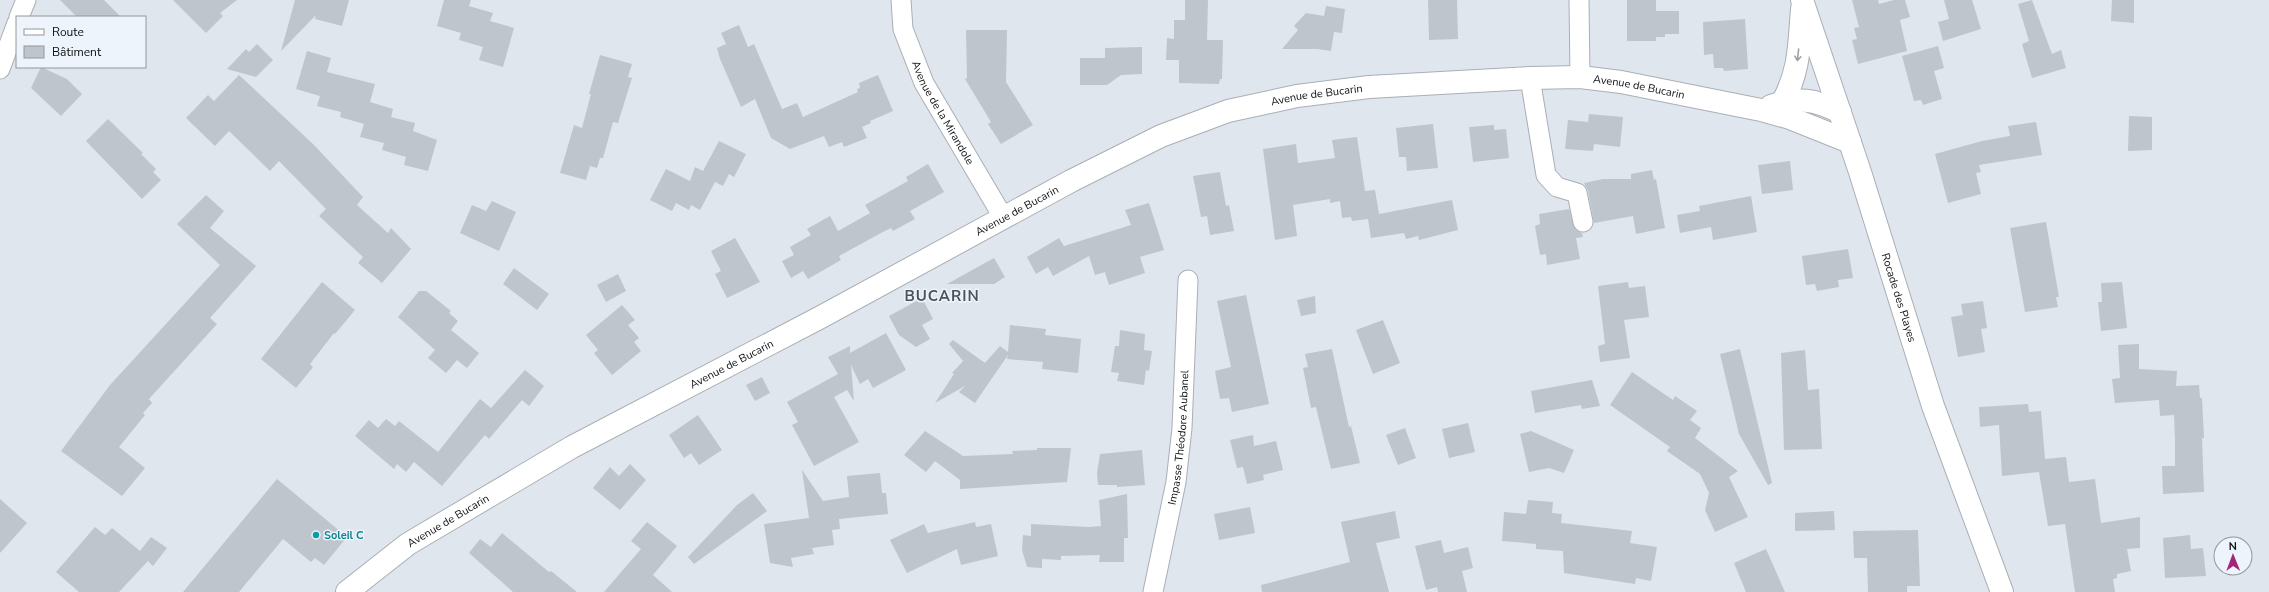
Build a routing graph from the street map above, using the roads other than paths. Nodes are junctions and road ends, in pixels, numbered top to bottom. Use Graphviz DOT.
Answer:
graph roads {
  1 [pos="901,0"];
  2 [pos="1579,0"];
  3 [pos="1803,1"];
  4 [pos="16,27"];
  5 [pos="0,70"];
  6 [pos="1580,77"];
  7 [pos="1530,78"];
  8 [pos="1834,104"];
  9 [pos="1786,110"];
  10 [pos="1850,142"];
  11 [pos="1003,217"];
  12 [pos="1583,222"];
  13 [pos="1188,280"];
  14 [pos="347,592"];
  15 [pos="1153,592"];
  16 [pos="2002,592"];
  1 -- 11 [label="street, Avenue de la Mirandole"];
  2 -- 6 [label="street"];
  3 -- 8 [label="street, Rocade des Playes"];
  3 -- 9 [label="street, one-way"];
  4 -- 5 [label="street"];
  6 -- 7 [label="street, Avenue de Bucarin"];
  6 -- 9 [label="street, Avenue de Bucarin"];
  7 -- 11 [label="street, Avenue de Bucarin"];
  7 -- 12 [label="street"];
  8 -- 9 [label="street, Avenue de Bucarin"];
  8 -- 10 [label="street, Rocade des Playes"];
  9 -- 10 [label="street, Avenue de Bucarin"];
  10 -- 16 [label="street, Rocade des Playes"];
  11 -- 14 [label="street, Avenue de Bucarin"];
  13 -- 15 [label="street, Impasse Théodore Aubanel"];
}
